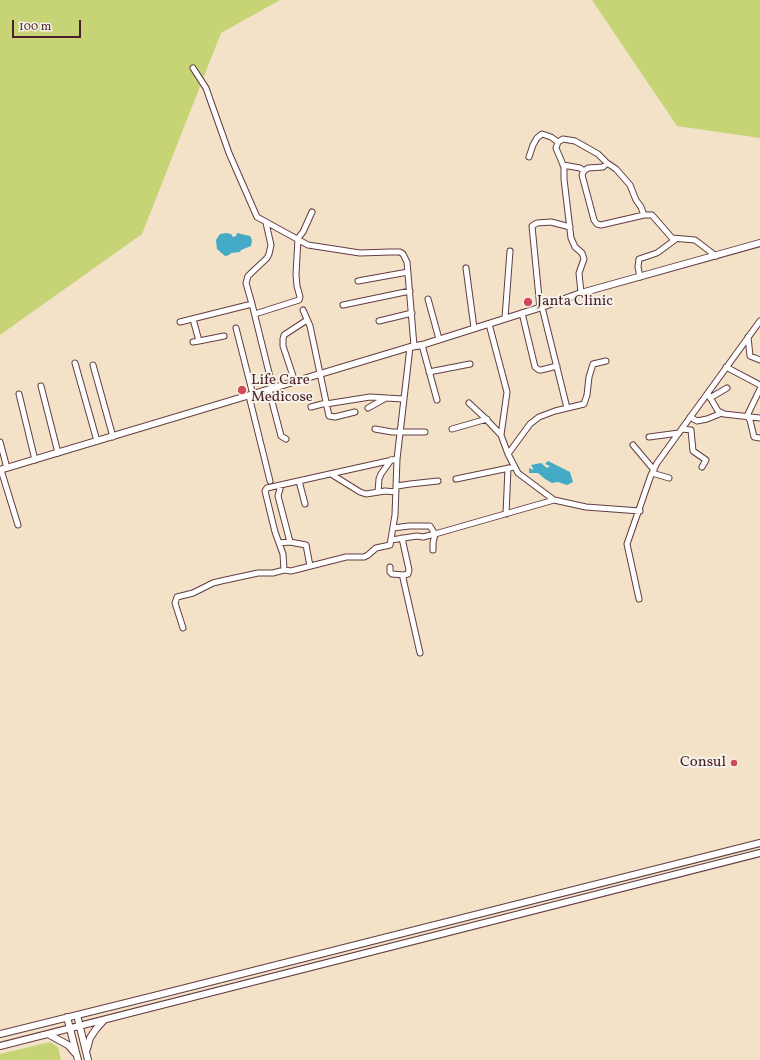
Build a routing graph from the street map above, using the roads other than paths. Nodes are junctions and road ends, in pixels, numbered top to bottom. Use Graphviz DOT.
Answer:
graph roads {
  1 [pos="193,68"];
  2 [pos="558,142"];
  3 [pos="529,157"];
  4 [pos="607,164"];
  5 [pos="563,166"];
  6 [pos="584,170"];
  7 [pos="312,212"];
  8 [pos="644,215"];
  9 [pos="266,223"];
  10 [pos="570,227"];
  11 [pos="298,238"];
  12 [pos="676,239"];
  13 [pos="760,242"];
  14 [pos="510,251"];
  15 [pos="716,256"];
  16 [pos="466,268"];
  17 [pos="408,272"];
  18 [pos="640,277"];
  19 [pos="358,281"];
  20 [pos="410,291"];
  21 [pos="581,293"];
  22 [pos="428,299"];
  23 [pos="252,304"];
  24 [pos="343,305"];
  25 [pos="541,307"];
  26 [pos="303,310"];
  27 [pos="412,313"];
  28 [pos="522,313"];
  29 [pos="255,314"];
  30 [pos="505,318"];
  31 [pos="193,319"];
  32 [pos="307,320"];
  33 [pos="379,321"];
  34 [pos="760,321"];
  35 [pos="180,322"];
  36 [pos="489,324"];
  37 [pos="236,328"];
  38 [pos="474,328"];
  39 [pos="224,336"];
  40 [pos="748,337"];
  41 [pos="439,340"];
  42 [pos="199,341"];
  43 [pos="193,342"];
  44 [pos="422,345"];
  45 [pos="412,347"];
  46 [pos="606,360"];
  47 [pos="760,360"];
  48 [pos="75,363"];
  49 [pos="470,364"];
  50 [pos="94,365"];
  51 [pos="557,366"];
  52 [pos="726,367"];
  53 [pos="429,372"];
  54 [pos="320,375"];
  55 [pos="295,382"];
  56 [pos="760,385"];
  57 [pos="41,386"];
  58 [pos="727,388"];
  59 [pos="760,388"];
  60 [pos="271,389"];
  61 [pos="20,394"];
  62 [pos="251,395"];
  63 [pos="709,396"];
  64 [pos="387,398"];
  65 [pos="404,399"];
  66 [pos="437,400"];
  67 [pos="469,403"];
  68 [pos="326,404"];
  69 [pos="311,407"];
  70 [pos="368,408"];
  71 [pos="567,408"];
  72 [pos="355,412"];
  73 [pos="722,413"];
  74 [pos="746,416"];
  75 [pos="690,417"];
  76 [pos="760,418"];
  77 [pos="486,419"];
  78 [pos="375,429"];
  79 [pos="452,429"];
  80 [pos="681,431"];
  81 [pos="400,432"];
  82 [pos="425,432"];
  83 [pos="501,435"];
  84 [pos="113,436"];
  85 [pos="649,437"];
  86 [pos="760,438"];
  87 [pos="286,439"];
  88 [pos="97,441"];
  89 [pos="0,442"];
  90 [pos="633,445"];
  91 [pos="58,453"];
  92 [pos="508,454"];
  93 [pos="397,459"];
  94 [pos="35,460"];
  95 [pos="392,460"];
  96 [pos="514,467"];
  97 [pos="702,467"];
  98 [pos="508,468"];
  99 [pos="3,470"];
  100 [pos="653,471"];
  101 [pos="331,474"];
  102 [pos="456,478"];
  103 [pos="668,478"];
  104 [pos="270,481"];
  105 [pos="299,481"];
  106 [pos="438,481"];
  107 [pos="281,485"];
  108 [pos="396,489"];
  109 [pos="378,492"];
  110 [pos="554,500"];
  111 [pos="304,504"];
  112 [pos="640,511"];
  113 [pos="506,514"];
  114 [pos="18,525"];
  115 [pos="393,528"];
  116 [pos="435,534"];
  117 [pos="402,538"];
  118 [pos="391,540"];
  119 [pos="290,542"];
  120 [pos="279,543"];
  121 [pos="433,550"];
  122 [pos="310,566"];
  123 [pos="390,567"];
  124 [pos="284,570"];
  125 [pos="404,576"];
  126 [pos="639,599"];
  127 [pos="183,628"];
  128 [pos="420,653"];
  129 [pos="760,842"];
  130 [pos="760,854"];
  131 [pos="210,982"];
  132 [pos="213,992"];
  133 [pos="77,1015"];
  134 [pos="67,1018"];
  135 [pos="104,1020"];
  136 [pos="80,1026"];
  137 [pos="70,1028"];
  138 [pos="0,1034"];
  139 [pos="48,1034"];
  140 [pos="0,1046"];
  141 [pos="86,1052"];
  142 [pos="77,1057"];
  143 [pos="88,1060"];
  1 -- 9 [label="street"];
  2 -- 3 [label="street"];
  2 -- 4 [label="street"];
  2 -- 5 [label="street"];
  4 -- 6 [label="street"];
  4 -- 8 [label="street"];
  5 -- 6 [label="street"];
  5 -- 10 [label="street"];
  6 -- 8 [label="street"];
  7 -- 11 [label="street"];
  8 -- 12 [label="street"];
  9 -- 11 [label="street"];
  9 -- 23 [label="street"];
  10 -- 21 [label="street"];
  10 -- 25 [label="street"];
  11 -- 17 [label="street"];
  11 -- 29 [label="street"];
  12 -- 15 [label="street"];
  12 -- 18 [label="street"];
  13 -- 15 [label="street"];
  14 -- 30 [label="street"];
  15 -- 18 [label="street"];
  16 -- 38 [label="street"];
  17 -- 19 [label="street"];
  17 -- 20 [label="street"];
  18 -- 21 [label="street"];
  20 -- 24 [label="street"];
  20 -- 27 [label="street"];
  21 -- 25 [label="street"];
  22 -- 41 [label="street"];
  23 -- 29 [label="street"];
  23 -- 31 [label="street"];
  25 -- 28 [label="street"];
  25 -- 51 [label="street"];
  26 -- 32 [label="street"];
  27 -- 33 [label="street"];
  27 -- 45 [label="street"];
  28 -- 30 [label="street"];
  28 -- 51 [label="street"];
  29 -- 60 [label="street"];
  30 -- 36 [label="street"];
  31 -- 35 [label="street"];
  31 -- 42 [label="street"];
  32 -- 54 [label="street"];
  32 -- 55 [label="street"];
  34 -- 40 [label="street"];
  36 -- 38 [label="street"];
  36 -- 83 [label="street"];
  37 -- 62 [label="street"];
  38 -- 41 [label="street"];
  39 -- 42 [label="street"];
  40 -- 47 [label="street"];
  40 -- 52 [label="street"];
  41 -- 44 [label="street"];
  42 -- 43 [label="street"];
  44 -- 45 [label="street"];
  44 -- 53 [label="street"];
  45 -- 54 [label="street"];
  45 -- 65 [label="street"];
  46 -- 71 [label="street"];
  48 -- 88 [label="street"];
  49 -- 53 [label="street"];
  50 -- 84 [label="street"];
  51 -- 71 [label="street"];
  52 -- 56 [label="street"];
  52 -- 63 [label="street"];
  53 -- 66 [label="street"];
  54 -- 55 [label="street"];
  54 -- 68 [label="street"];
  55 -- 60 [label="street"];
  57 -- 91 [label="street"];
  58 -- 63 [label="street"];
  59 -- 74 [label="street"];
  60 -- 62 [label="street"];
  60 -- 87 [label="street"];
  61 -- 94 [label="street"];
  62 -- 84 [label="street"];
  62 -- 104 [label="street"];
  63 -- 73 [label="street"];
  63 -- 75 [label="street"];
  64 -- 65 [label="street"];
  64 -- 68 [label="street"];
  64 -- 70 [label="street"];
  65 -- 81 [label="street"];
  67 -- 77 [label="street"];
  68 -- 69 [label="street"];
  68 -- 72 [label="street"];
  71 -- 92 [label="street"];
  73 -- 74 [label="street"];
  73 -- 75 [label="street"];
  74 -- 76 [label="street"];
  74 -- 86 [label="street"];
  75 -- 80 [label="street"];
  77 -- 79 [label="street"];
  77 -- 83 [label="street"];
  78 -- 81 [label="street"];
  80 -- 85 [label="street"];
  80 -- 97 [label="street"];
  80 -- 100 [label="street"];
  81 -- 82 [label="street"];
  81 -- 93 [label="street"];
  83 -- 92 [label="street"];
  84 -- 88 [label="street"];
  88 -- 91 [label="street"];
  89 -- 99 [label="street"];
  90 -- 100 [label="street"];
  91 -- 94 [label="street"];
  92 -- 96 [label="street"];
  93 -- 95 [label="street"];
  93 -- 108 [label="street"];
  94 -- 99 [label="street"];
  95 -- 101 [label="street"];
  95 -- 109 [label="street"];
  96 -- 98 [label="street"];
  96 -- 110 [label="street"];
  98 -- 102 [label="street"];
  98 -- 113 [label="street"];
  99 -- 114 [label="street"];
  100 -- 103 [label="street"];
  100 -- 112 [label="street"];
  101 -- 105 [label="street"];
  101 -- 109 [label="street"];
  105 -- 107 [label="street"];
  105 -- 111 [label="street"];
  106 -- 108 [label="street"];
  107 -- 119 [label="street"];
  107 -- 120 [label="street"];
  108 -- 109 [label="street"];
  108 -- 115 [label="street"];
  110 -- 112 [label="street"];
  110 -- 113 [label="street"];
  112 -- 126 [label="street"];
  113 -- 116 [label="street"];
  115 -- 116 [label="street"];
  115 -- 118 [label="street"];
  116 -- 117 [label="street"];
  116 -- 121 [label="street"];
  117 -- 118 [label="street"];
  117 -- 125 [label="street"];
  118 -- 122 [label="street"];
  119 -- 120 [label="street"];
  119 -- 122 [label="street"];
  120 -- 124 [label="street"];
  122 -- 124 [label="street"];
  123 -- 125 [label="street"];
  124 -- 127 [label="street"];
  125 -- 128 [label="street"];
  129 -- 131 [label="street"];
  130 -- 132 [label="street"];
  131 -- 132 [label="street"];
  131 -- 133 [label="street"];
  132 -- 135 [label="street"];
  133 -- 134 [label="street"];
  133 -- 136 [label="street"];
  134 -- 137 [label="street"];
  134 -- 138 [label="street"];
  135 -- 136 [label="street"];
  135 -- 141 [label="street"];
  136 -- 137 [label="street"];
  136 -- 141 [label="street"];
  137 -- 139 [label="street"];
  137 -- 142 [label="street"];
  139 -- 140 [label="street"];
  139 -- 142 [label="street"];
  141 -- 143 [label="street"];
}
